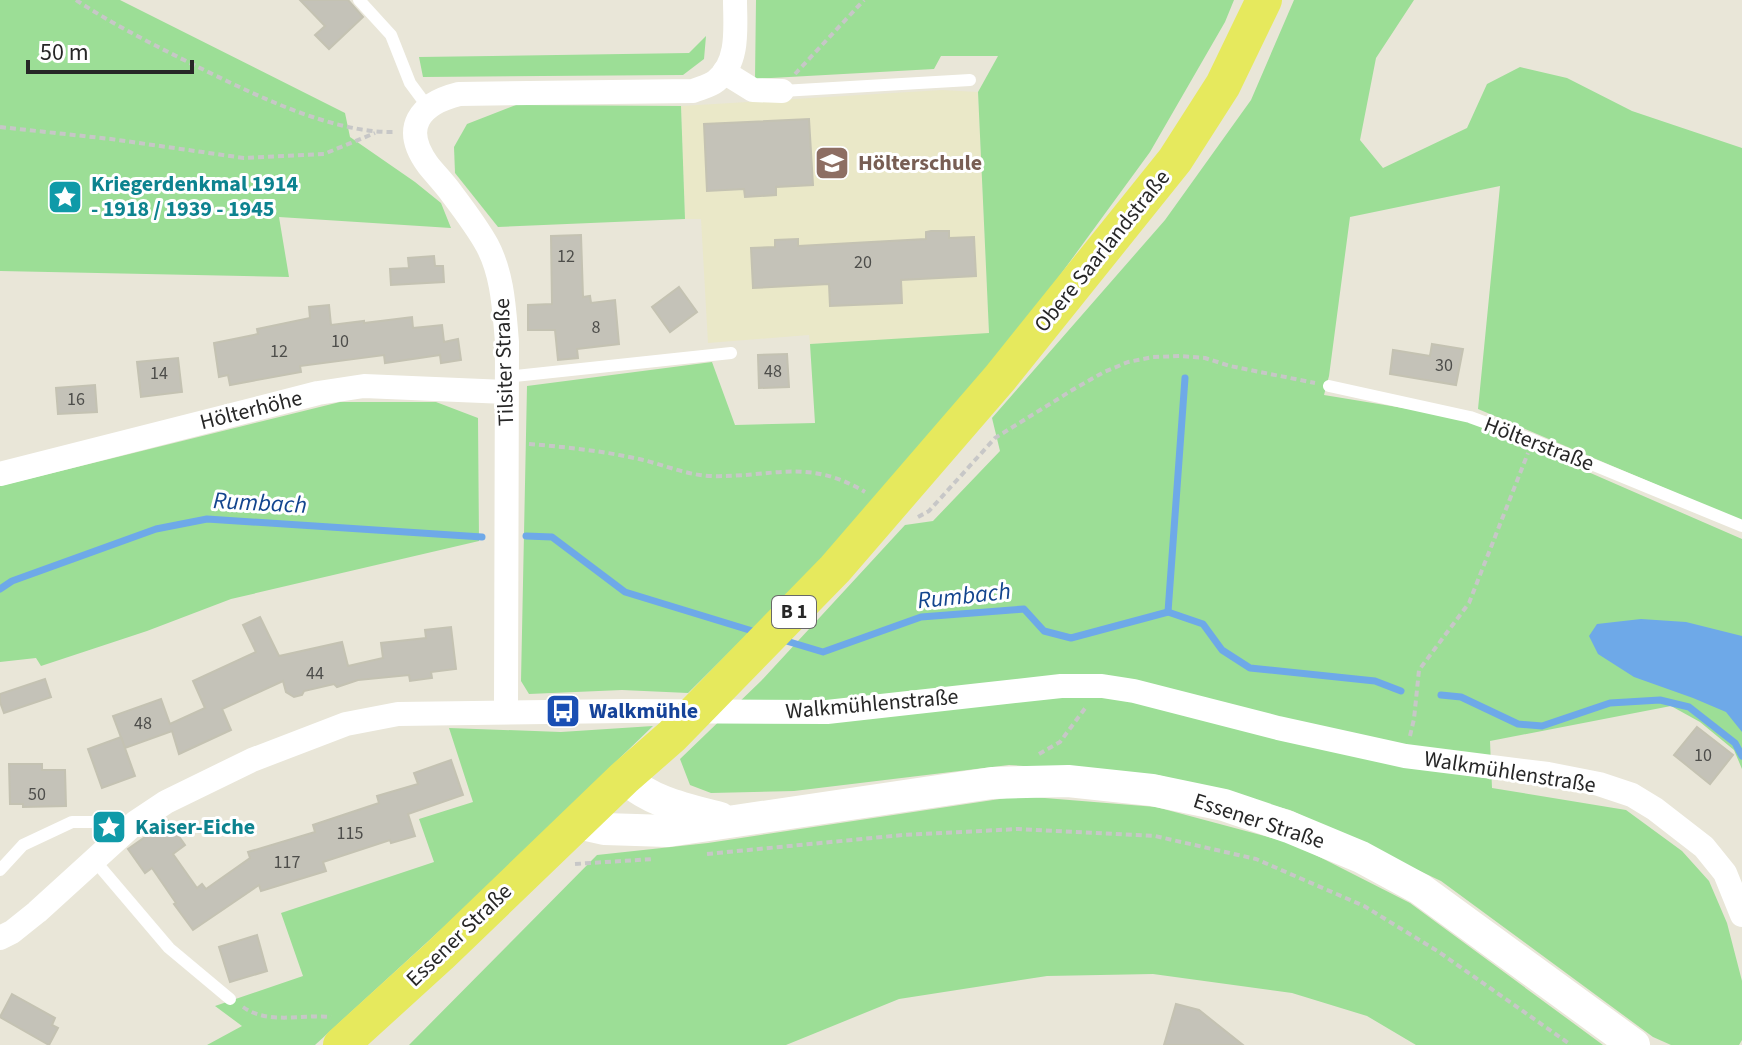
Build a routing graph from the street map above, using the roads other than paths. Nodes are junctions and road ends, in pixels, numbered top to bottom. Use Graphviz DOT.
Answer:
graph roads {
  1 [pos="359,0"];
  2 [pos="735,0"];
  3 [pos="1264,0"];
  4 [pos="724,72"];
  5 [pos="970,80"];
  6 [pos="782,91"];
  7 [pos="427,106"];
  8 [pos="731,353"];
  9 [pos="506,384"];
  10 [pos="1329,386"];
  11 [pos="0,474"];
  12 [pos="1742,526"];
  13 [pos="506,712"];
  14 [pos="672,736"];
  15 [pos="624,778"];
  16 [pos="731,821"];
  17 [pos="136,822"];
  18 [pos="577,823"];
  19 [pos="95,861"];
  20 [pos="0,870"];
  21 [pos="1742,915"];
  22 [pos="0,938"];
  23 [pos="230,999"];
  24 [pos="341,1045"];
  25 [pos="1634,1045"];
  1 -- 7 [label="lane"];
  2 -- 4 [label="street"];
  3 -- 14 [label="main road, Obere Saarlandstraße / B 1"];
  4 -- 6 [label="street"];
  4 -- 7 [label="street"];
  5 -- 6 [label="lane"];
  7 -- 9 [label="street, Tilsiter Straße"];
  8 -- 9 [label="lane"];
  9 -- 11 [label="street, Hölterhöhe"];
  9 -- 13 [label="street, Tilsiter Straße"];
  10 -- 12 [label="lane, Hölterstraße"];
  13 -- 17 [label="street, Walkmühlenstraße"];
  13 -- 21 [label="street, Walkmühlenstraße"];
  14 -- 15 [label="main road, Essener Straße / B 1"];
  15 -- 16 [label="main road, Essener Straße"];
  15 -- 18 [label="main road, Essener Straße / B 1"];
  16 -- 18 [label="main road, Essener Straße"];
  16 -- 25 [label="main road, Essener Straße"];
  17 -- 19 [label="street, Walkmühlenstraße"];
  17 -- 20 [label="lane"];
  18 -- 24 [label="main road, Essener Straße / B 1"];
  19 -- 22 [label="street, Walkmühlenstraße"];
  19 -- 23 [label="lane"];
}
